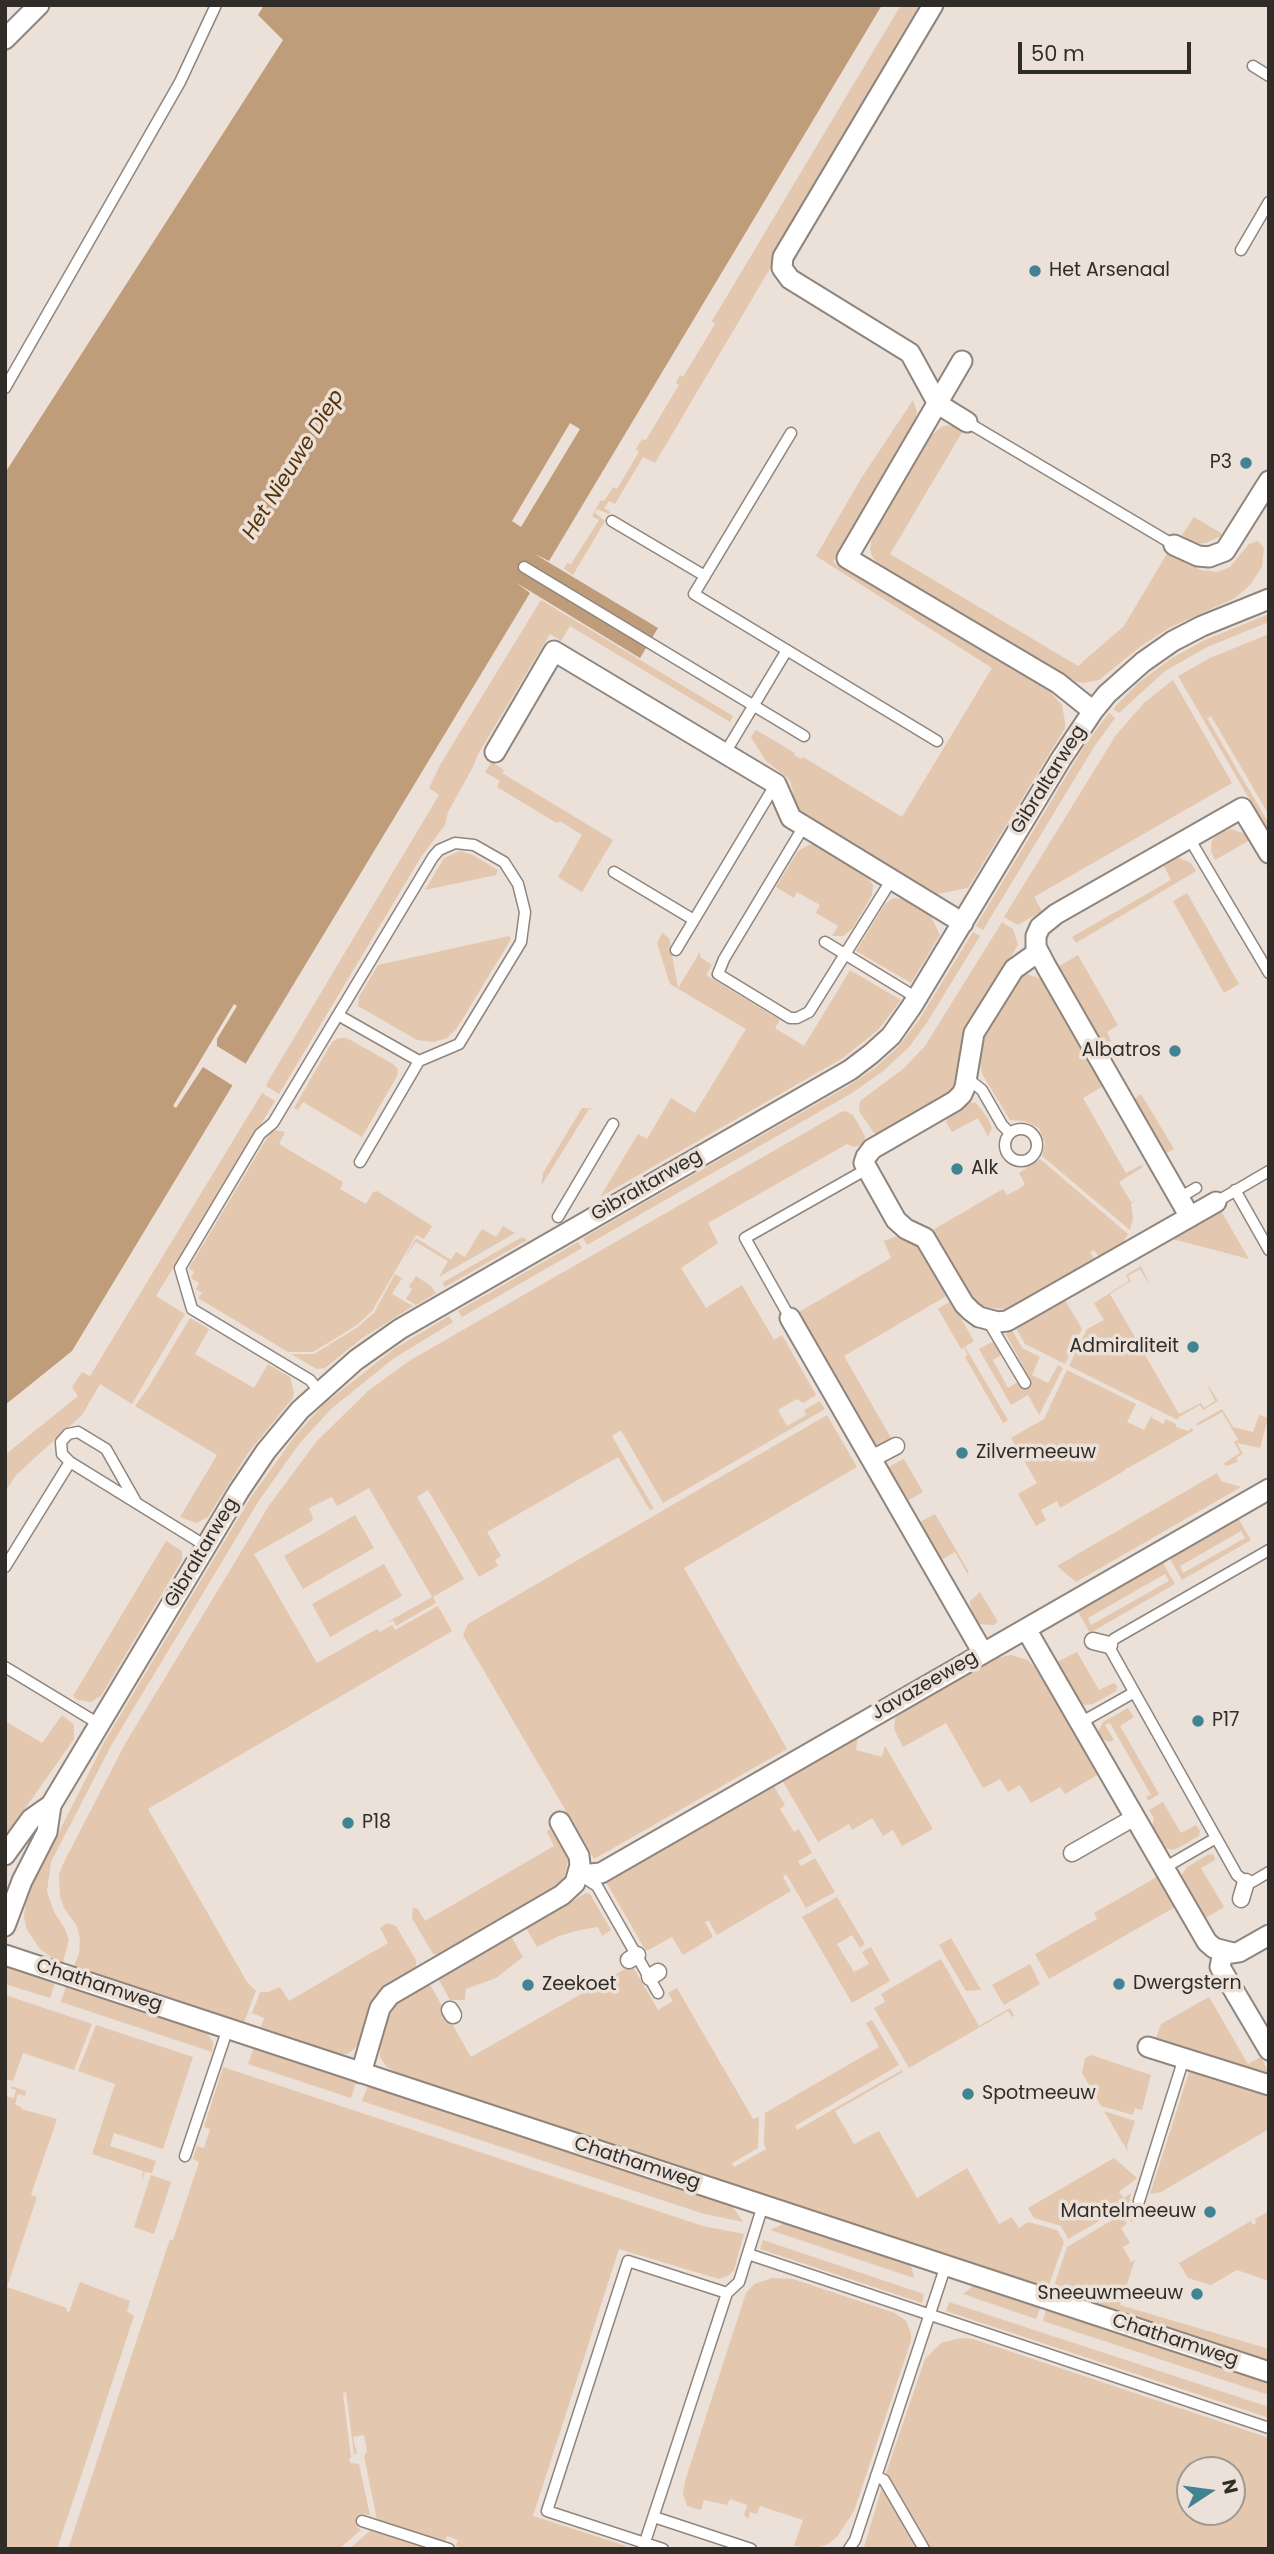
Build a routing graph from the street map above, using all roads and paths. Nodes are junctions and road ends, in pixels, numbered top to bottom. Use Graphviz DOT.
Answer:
graph roads {
  1 [pos="39,5"];
  2 [pos="216,5"];
  3 [pos="933,5"];
  4 [pos="5,39"];
  5 [pos="1253,66"];
  6 [pos="1269,76"];
  7 [pos="1269,202"];
  8 [pos="1241,250"];
  9 [pos="962,361"];
  10 [pos="5,388"];
  11 [pos="938,404"];
  12 [pos="967,422"];
  13 [pos="791,433"];
  14 [pos="1269,481"];
  15 [pos="1262,510"];
  16 [pos="612,521"];
  17 [pos="1174,545"];
  18 [pos="524,567"];
  19 [pos="705,576"];
  20 [pos="1269,600"];
  21 [pos="787,650"];
  22 [pos="754,706"];
  23 [pos="1093,711"];
  24 [pos="804,736"];
  25 [pos="937,741"];
  26 [pos="495,752"];
  27 [pos="725,753"];
  28 [pos="776,784"];
  29 [pos="804,826"];
  30 [pos="1189,838"];
  31 [pos="1269,853"];
  32 [pos="614,872"];
  33 [pos="891,879"];
  34 [pos="694,919"];
  35 [pos="963,923"];
  36 [pos="825,942"];
  37 [pos="676,950"];
  38 [pos="1038,952"];
  39 [pos="845,954"];
  40 [pos="1269,973"];
  41 [pos="917,998"];
  42 [pos="338,1015"];
  43 [pos="419,1061"];
  44 [pos="967,1078"];
  45 [pos="613,1124"];
  46 [pos="1010,1133"];
  47 [pos="360,1162"];
  48 [pos="867,1169"];
  49 [pos="1269,1171"];
  50 [pos="1196,1188"];
  51 [pos="1235,1190"];
  52 [pos="1179,1198"];
  53 [pos="1216,1202"];
  54 [pos="558,1217"];
  55 [pos="1190,1217"];
  56 [pos="1269,1250"];
  57 [pos="790,1318"];
  58 [pos="988,1321"];
  59 [pos="1025,1384"];
  60 [pos="319,1391"];
  61 [pos="896,1446"];
  62 [pos="871,1459"];
  63 [pos="70,1462"];
  64 [pos="1269,1489"];
  65 [pos="136,1502"];
  66 [pos="206,1546"];
  67 [pos="1269,1550"];
  68 [pos="5,1567"];
  69 [pos="1026,1629"];
  70 [pos="983,1653"];
  71 [pos="5,1667"];
  72 [pos="1133,1693"];
  73 [pos="1080,1723"];
  74 [pos="99,1724"];
  75 [pos="51,1805"];
  76 [pos="1135,1817"];
  77 [pos="560,1822"];
  78 [pos="1216,1838"];
  79 [pos="1072,1853"];
  80 [pos="5,1855"];
  81 [pos="1164,1868"];
  82 [pos="1269,1872"];
  83 [pos="579,1875"];
  84 [pos="1246,1882"];
  85 [pos="1241,1899"];
  86 [pos="5,1926"];
  87 [pos="1261,1935"];
  88 [pos="1225,1944"];
  89 [pos="5,1955"];
  90 [pos="658,1993"];
  91 [pos="228,2028"];
  92 [pos="1148,2046"];
  93 [pos="1269,2050"];
  94 [pos="1184,2057"];
  95 [pos="361,2073"];
  96 [pos="1269,2085"];
  97 [pos="185,2156"];
  98 [pos="1139,2201"];
  99 [pos="763,2205"];
  100 [pos="748,2254"];
  101 [pos="946,2265"];
  102 [pos="727,2293"];
  103 [pos="930,2314"];
  104 [pos="1269,2372"];
  105 [pos="1269,2428"];
  106 [pos="876,2476"];
  107 [pos="654,2516"];
  108 [pos="362,2521"];
  109 [pos="644,2546"];
  110 [pos="449,2549"];
  111 [pos="663,2549"];
  112 [pos="751,2549"];
  113 [pos="849,2549"];
  114 [pos="924,2549"];
  1 -- 4 [label="street"];
  2 -- 10 [label="lane"];
  3 -- 11 [label="street"];
  5 -- 6 [label="lane"];
  7 -- 8 [label="lane"];
  9 -- 11 [label="street"];
  11 -- 12 [label="street"];
  11 -- 23 [label="street"];
  12 -- 17 [label="lane"];
  13 -- 19 [label="lane"];
  14 -- 15 [label="street"];
  15 -- 17 [label="street"];
  16 -- 19 [label="lane"];
  18 -- 22 [label="lane"];
  19 -- 21 [label="lane"];
  20 -- 23 [label="street, Gibraltarweg"];
  21 -- 22 [label="lane"];
  21 -- 25 [label="lane"];
  22 -- 24 [label="lane"];
  22 -- 27 [label="lane"];
  23 -- 35 [label="street, Gibraltarweg"];
  26 -- 27 [label="street"];
  27 -- 28 [label="street"];
  28 -- 29 [label="street"];
  28 -- 34 [label="lane"];
  29 -- 33 [label="street"];
  29 -- 39 [label="lane"];
  30 -- 31 [label="street"];
  30 -- 38 [label="street"];
  30 -- 40 [label="lane"];
  32 -- 34 [label="lane"];
  33 -- 35 [label="street"];
  33 -- 39 [label="lane"];
  34 -- 37 [label="lane"];
  35 -- 41 [label="street, Gibraltarweg"];
  36 -- 39 [label="lane"];
  38 -- 44 [label="street"];
  38 -- 52 [label="street"];
  39 -- 41 [label="lane"];
  41 -- 60 [label="street, Gibraltarweg"];
  42 -- 43 [label="lane"];
  42 -- 43 [label="lane"];
  42 -- 60 [label="lane"];
  43 -- 47 [label="lane"];
  44 -- 46 [label="lane"];
  44 -- 48 [label="street"];
  45 -- 54 [label="lane"];
  46 -- 46 [label="lane"];
  48 -- 57 [label="lane"];
  48 -- 58 [label="street"];
  49 -- 51 [label="lane"];
  50 -- 52 [label="lane"];
  51 -- 53 [label="lane"];
  51 -- 56 [label="lane"];
  52 -- 55 [label="street"];
  53 -- 55 [label="street"];
  55 -- 58 [label="street"];
  57 -- 62 [label="street"];
  58 -- 59 [label="lane"];
  60 -- 66 [label="street, Gibraltarweg"];
  61 -- 62 [label="street"];
  62 -- 70 [label="street"];
  63 -- 65 [label="lane"];
  63 -- 65 [label="lane"];
  63 -- 68 [label="lane"];
  64 -- 69 [label="street, Javazeeweg"];
  65 -- 66 [label="lane"];
  66 -- 74 [label="street, Gibraltarweg"];
  67 -- 72 [label="lane"];
  69 -- 70 [label="street, Javazeeweg"];
  69 -- 73 [label="street"];
  70 -- 83 [label="street, Javazeeweg"];
  71 -- 74 [label="lane"];
  72 -- 73 [label="lane"];
  72 -- 78 [label="lane"];
  73 -- 76 [label="street"];
  74 -- 75 [label="street, Gibraltarweg"];
  75 -- 80 [label="street, Gibraltarweg"];
  75 -- 86 [label="street, Gibraltarweg"];
  76 -- 79 [label="street"];
  76 -- 81 [label="street"];
  77 -- 83 [label="street"];
  78 -- 81 [label="lane"];
  78 -- 84 [label="lane"];
  81 -- 88 [label="street"];
  82 -- 84 [label="lane"];
  83 -- 90 [label="lane"];
  83 -- 95 [label="street"];
  84 -- 85 [label="street"];
  87 -- 88 [label="street"];
  88 -- 93 [label="street"];
  89 -- 91 [label="street, Chathamweg"];
  91 -- 95 [label="street, Chathamweg"];
  91 -- 97 [label="lane"];
  92 -- 94 [label="street"];
  94 -- 96 [label="street"];
  94 -- 98 [label="lane"];
  95 -- 99 [label="street, Chathamweg"];
  99 -- 100 [label="lane"];
  99 -- 101 [label="street, Chathamweg"];
  100 -- 102 [label="lane"];
  100 -- 103 [label="lane"];
  101 -- 103 [label="lane"];
  101 -- 104 [label="street, Chathamweg"];
  102 -- 107 [label="lane"];
  102 -- 109 [label="lane"];
  103 -- 105 [label="lane"];
  103 -- 106 [label="lane"];
  106 -- 113 [label="lane"];
  106 -- 114 [label="lane"];
  107 -- 109 [label="lane"];
  107 -- 112 [label="lane"];
  108 -- 110 [label="lane"];
  109 -- 111 [label="lane"];
}
